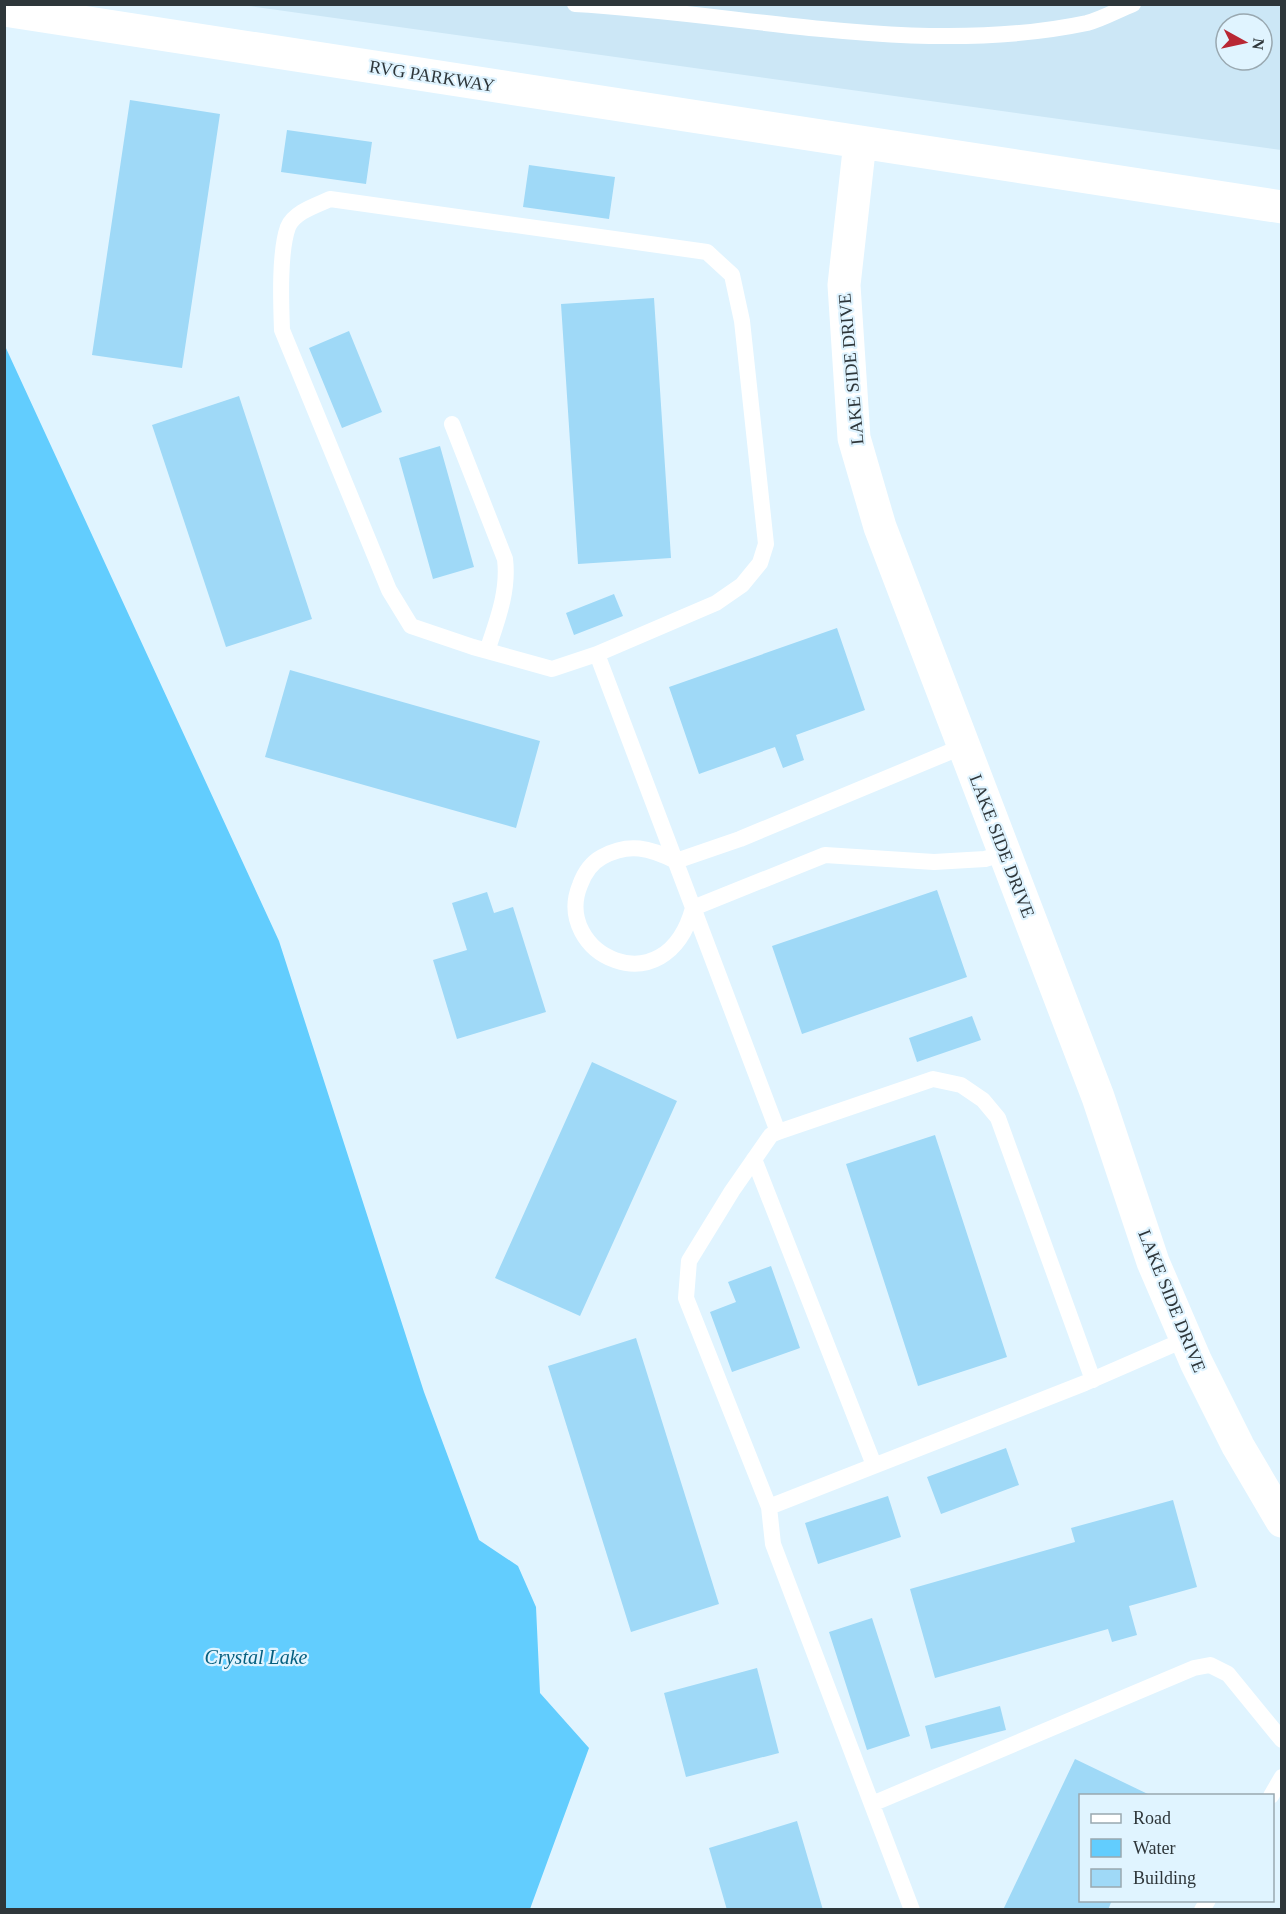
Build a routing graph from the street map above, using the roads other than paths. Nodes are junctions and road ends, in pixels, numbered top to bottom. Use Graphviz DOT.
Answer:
graph roads {
  1 [pos="575,4"];
  2 [pos="1133,4"];
  3 [pos="631,6"];
  4 [pos="4,10"];
  5 [pos="860,142"];
  6 [pos="1281,207"];
  7 [pos="452,424"];
  8 [pos="487,651"];
  9 [pos="597,654"];
  10 [pos="964,746"];
  11 [pos="1005,852"];
  12 [pos="676,861"];
  13 [pos="693,908"];
  14 [pos="778,1132"];
  15 [pos="754,1159"];
  16 [pos="1186,1339"];
  17 [pos="1093,1380"];
  18 [pos="874,1466"];
  19 [pos="769,1507"];
  20 [pos="1281,1521"];
  21 [pos="1281,1740"];
  22 [pos="1281,1777"];
  23 [pos="1271,1794"];
  24 [pos="872,1804"];
  25 [pos="912,1910"];
  1 -- 3 [label="lane"];
  2 -- 3 [label="lane"];
  4 -- 5 [label="street, RVG PARKWAY"];
  5 -- 6 [label="street, RVG PARKWAY"];
  5 -- 10 [label="street, LAKE SIDE DRIVE"];
  7 -- 8 [label="lane"];
  8 -- 9 [label="lane"];
  8 -- 9 [label="lane"];
  9 -- 12 [label="lane"];
  10 -- 11 [label="street, LAKE SIDE DRIVE"];
  10 -- 12 [label="lane"];
  11 -- 13 [label="lane"];
  11 -- 16 [label="street, LAKE SIDE DRIVE"];
  12 -- 13 [label="lane"];
  12 -- 13 [label="lane"];
  13 -- 14 [label="lane"];
  14 -- 15 [label="lane"];
  14 -- 17 [label="lane"];
  15 -- 18 [label="lane"];
  15 -- 19 [label="lane"];
  16 -- 17 [label="lane"];
  16 -- 20 [label="street, LAKE SIDE DRIVE"];
  17 -- 18 [label="lane"];
  18 -- 19 [label="lane"];
  19 -- 24 [label="lane"];
  21 -- 24 [label="lane"];
  22 -- 23 [label="lane"];
  24 -- 25 [label="lane"];
}
